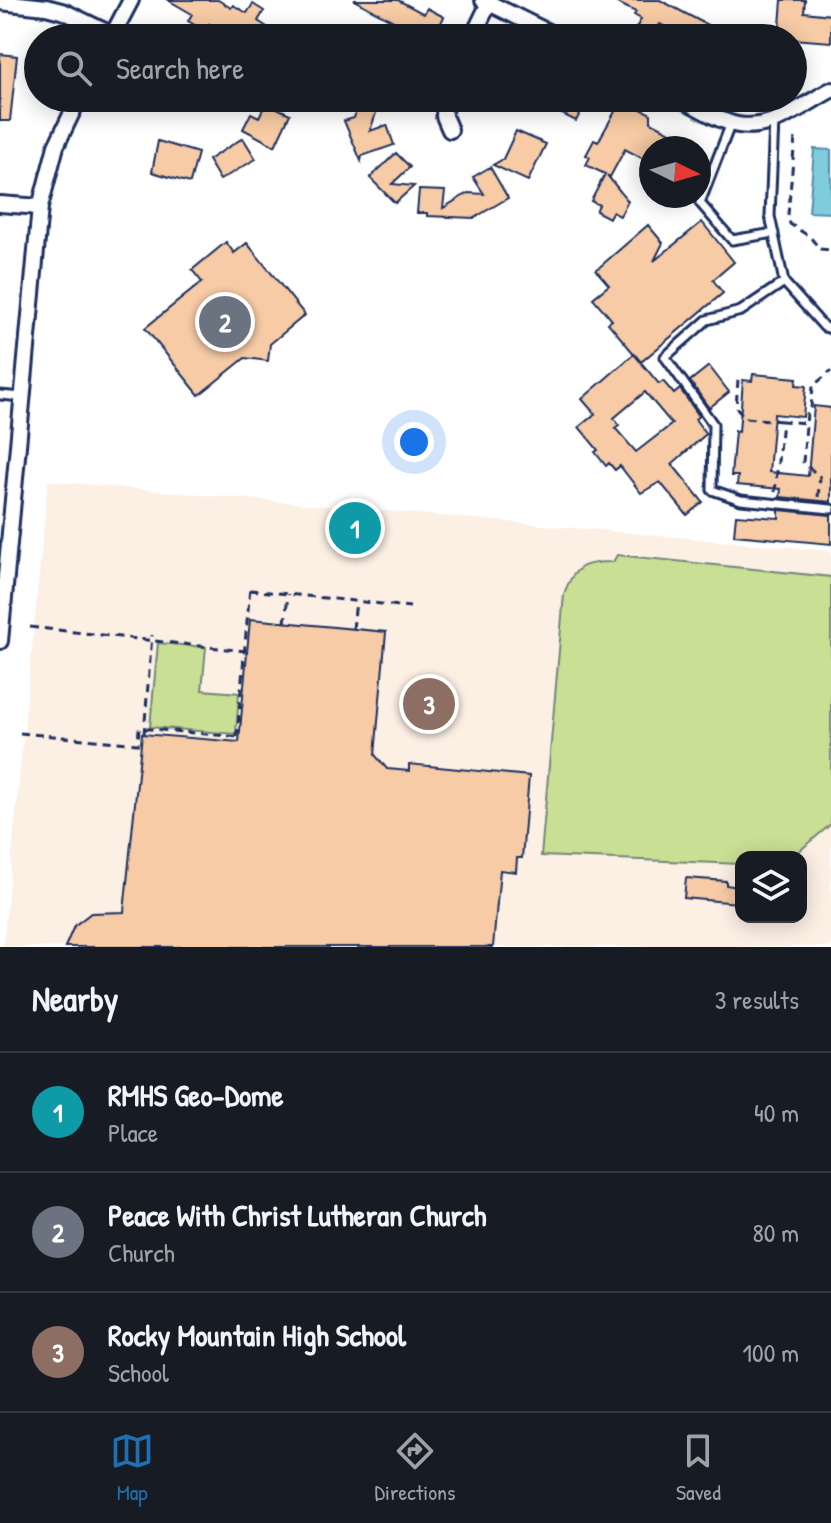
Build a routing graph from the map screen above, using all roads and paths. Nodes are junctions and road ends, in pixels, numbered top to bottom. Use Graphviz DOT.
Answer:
graph roads {
  1 [pos="131,0"];
  2 [pos="0,2"];
  3 [pos="486,2"];
  4 [pos="89,24"];
  5 [pos="120,24"];
  6 [pos="477,24"];
  7 [pos="531,24"];
  8 [pos="831,90"];
  9 [pos="807,103"];
  10 [pos="72,112"];
  11 [pos="444,112"];
  12 [pos="709,112"];
  13 [pos="791,112"];
  14 [pos="774,121"];
  15 [pos="731,123"];
  16 [pos="450,130"];
  17 [pos="795,138"];
  18 [pos="0,204"];
  19 [pos="40,207"];
  20 [pos="774,233"];
  21 [pos="831,250"];
  22 [pos="784,282"];
  23 [pos="831,329"];
  24 [pos="831,371"];
  25 [pos="738,380"];
  26 [pos="0,395"];
  27 [pos="24,397"];
  28 [pos="782,421"];
  29 [pos="806,423"];
  30 [pos="775,503"];
  31 [pos="818,508"];
  32 [pos="831,509"];
  33 [pos="288,594"];
  34 [pos="356,601"];
  35 [pos="410,607"];
  36 [pos="285,623"];
  37 [pos="30,627"];
  38 [pos="353,629"];
  39 [pos="152,638"];
  40 [pos="0,641"];
  41 [pos="245,651"];
  42 [pos="144,732"];
  43 [pos="20,733"];
  1 -- 5 [label="street"];
  2 -- 4 [label="street"];
  3 -- 6 [label="street"];
  3 -- 7 [label="street"];
  8 -- 9 [label="street"];
  10 -- 19 [label="street"];
  11 -- 16 [label="street"];
  12 -- 15 [label="street"];
  13 -- 14 [label="street"];
  14 -- 15 [label="street"];
  14 -- 20 [label="lane"];
  15 -- 20 [label="lane"];
  17 -- 21 [label="path"];
  18 -- 19 [label="street"];
  19 -- 27 [label="street"];
  20 -- 22 [label="lane"];
  22 -- 23 [label="lane"];
  22 -- 30 [label="lane"];
  24 -- 29 [label="path"];
  25 -- 28 [label="path"];
  26 -- 27 [label="lane"];
  27 -- 40 [label="street"];
  28 -- 29 [label="path"];
  28 -- 30 [label="path"];
  29 -- 31 [label="path"];
  30 -- 31 [label="lane"];
  31 -- 32 [label="lane"];
  33 -- 34 [label="path"];
  33 -- 36 [label="path"];
  33 -- 41 [label="path"];
  34 -- 35 [label="path"];
  34 -- 38 [label="path"];
  37 -- 39 [label="path"];
  39 -- 41 [label="path"];
  39 -- 42 [label="path"];
  41 -- 42 [label="path"];
  42 -- 43 [label="path"];
}
